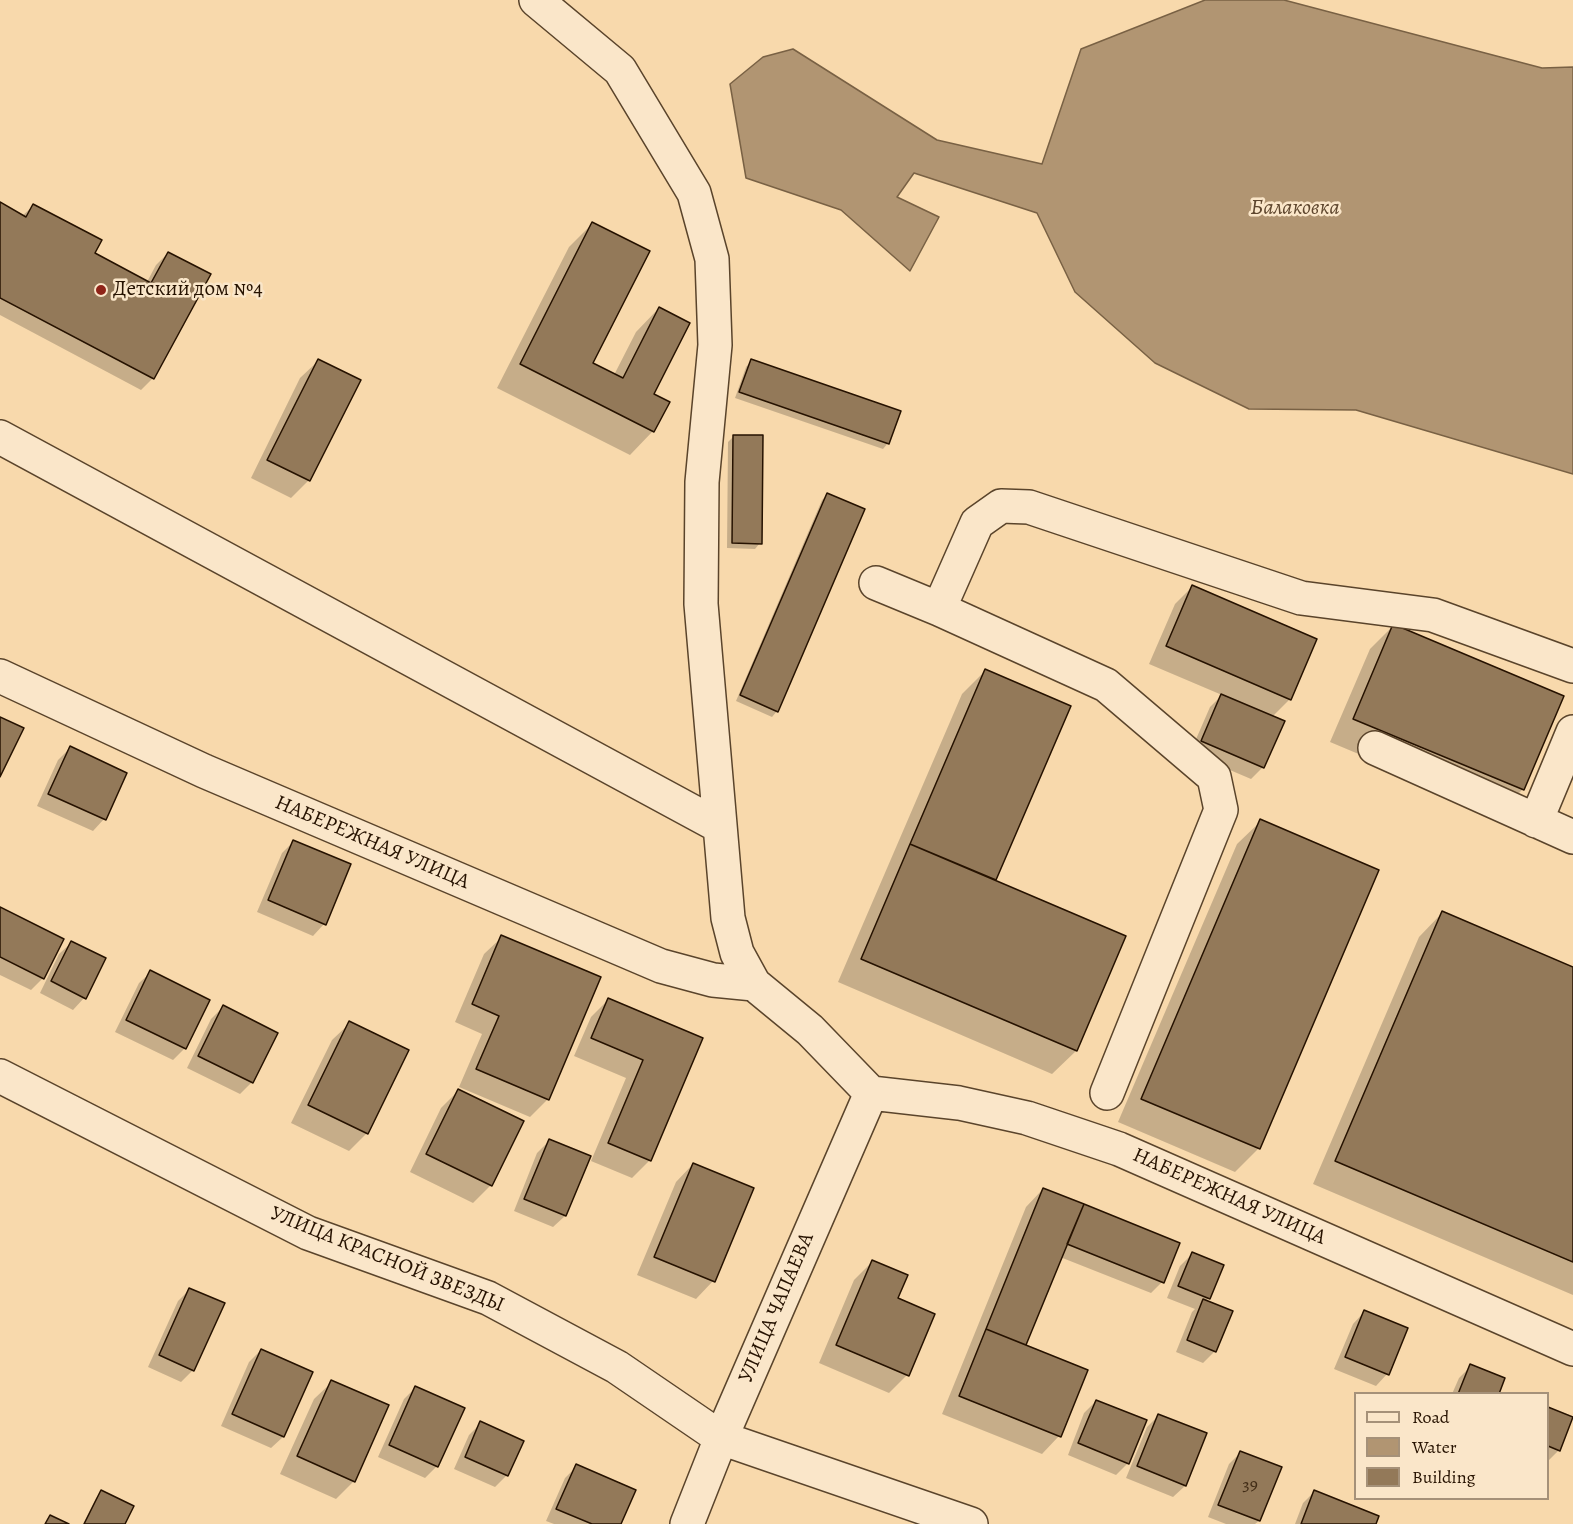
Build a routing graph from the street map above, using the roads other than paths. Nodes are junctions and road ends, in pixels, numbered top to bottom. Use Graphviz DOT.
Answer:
graph roads {
  1 [pos="536,0"];
  2 [pos="0,436"];
  3 [pos="876,583"];
  4 [pos="939,609"];
  5 [pos="1573,666"];
  6 [pos="0,676"];
  7 [pos="1573,732"];
  8 [pos="1375,748"];
  9 [pos="1536,821"];
  10 [pos="720,826"];
  11 [pos="1573,837"];
  12 [pos="754,984"];
  13 [pos="0,1076"];
  14 [pos="870,1093"];
  15 [pos="1107,1093"];
  16 [pos="1573,1349"];
  17 [pos="721,1438"];
  18 [pos="687,1524"];
  19 [pos="971,1524"];
  1 -- 10 [label="street"];
  2 -- 10 [label="street"];
  3 -- 4 [label="street"];
  4 -- 5 [label="street"];
  4 -- 15 [label="street"];
  6 -- 12 [label="street, НАБЕРЕЖНАЯ УЛИЦА"];
  7 -- 9 [label="street"];
  8 -- 9 [label="street"];
  9 -- 11 [label="street"];
  10 -- 12 [label="street"];
  12 -- 14 [label="street"];
  13 -- 17 [label="street, УЛИЦА КРАСНОЙ ЗВЕЗДЫ"];
  14 -- 16 [label="street, НАБЕРЕЖНАЯ УЛИЦА"];
  14 -- 17 [label="street, УЛИЦА ЧАПАЕВА"];
  17 -- 18 [label="street, УЛИЦА ЧАПАЕВА"];
  17 -- 19 [label="street, УЛИЦА КРАСНОЙ ЗВЕЗДЫ"];
}
